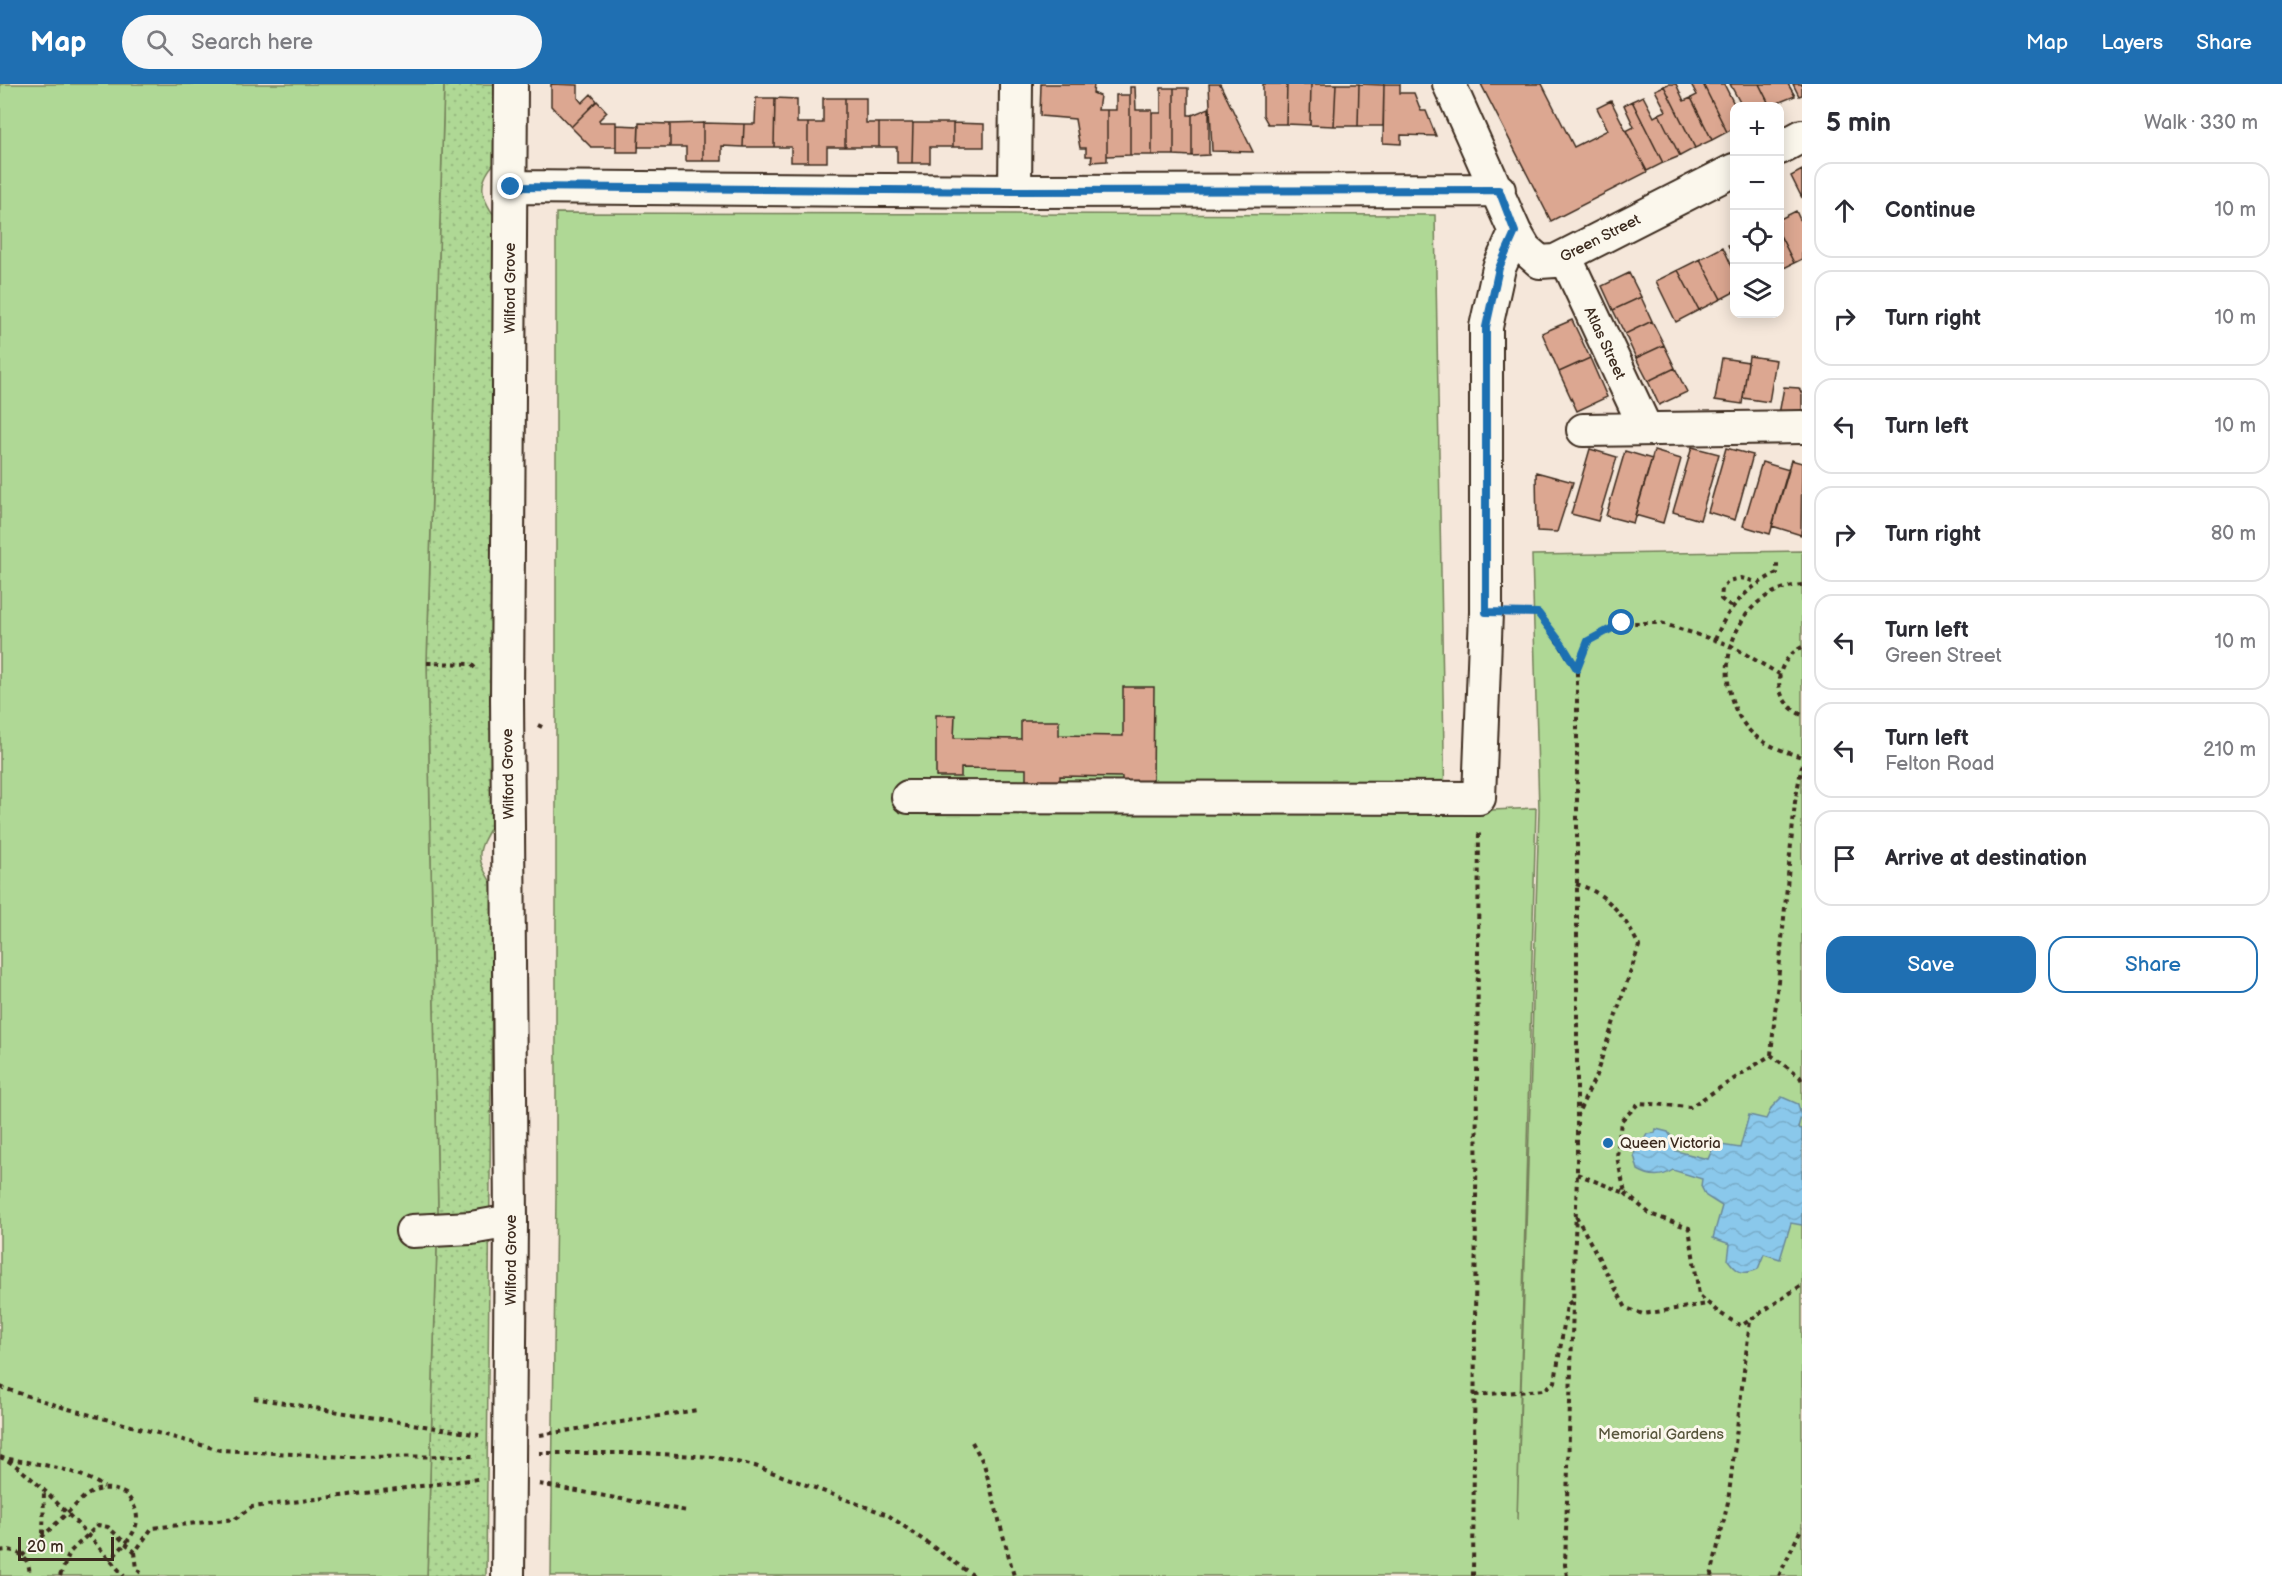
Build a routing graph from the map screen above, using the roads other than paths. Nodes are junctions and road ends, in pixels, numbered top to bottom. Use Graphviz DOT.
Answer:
graph roads {
  1 [pos="511,84"];
  2 [pos="1016,84"];
  3 [pos="1449,84"];
  4 [pos="1802,136"];
  5 [pos="1784,145"];
  6 [pos="1730,172"];
  7 [pos="511,187"];
  8 [pos="1499,190"];
  9 [pos="1015,191"];
  10 [pos="1515,232"];
  11 [pos="1565,256"];
  12 [pos="1802,427"];
  13 [pos="1646,429"];
  14 [pos="1583,430"];
  15 [pos="908,797"];
  16 [pos="511,1221"];
  17 [pos="412,1231"];
  18 [pos="508,1576"];
  1 -- 7 [label="street, Wilford Grove"];
  2 -- 9 [label="street"];
  3 -- 8 [label="street, Green Street"];
  4 -- 5 [label="street"];
  6 -- 11 [label="street, Green Street"];
  7 -- 9 [label="street"];
  7 -- 16 [label="street, Wilford Grove"];
  8 -- 9 [label="street"];
  8 -- 10 [label="street, Green Street"];
  10 -- 11 [label="street, Green Street"];
  10 -- 15 [label="street"];
  11 -- 13 [label="street, Atlas Street"];
  12 -- 13 [label="street"];
  13 -- 14 [label="street"];
  16 -- 17 [label="street"];
  16 -- 18 [label="street, Wilford Grove"];
}
